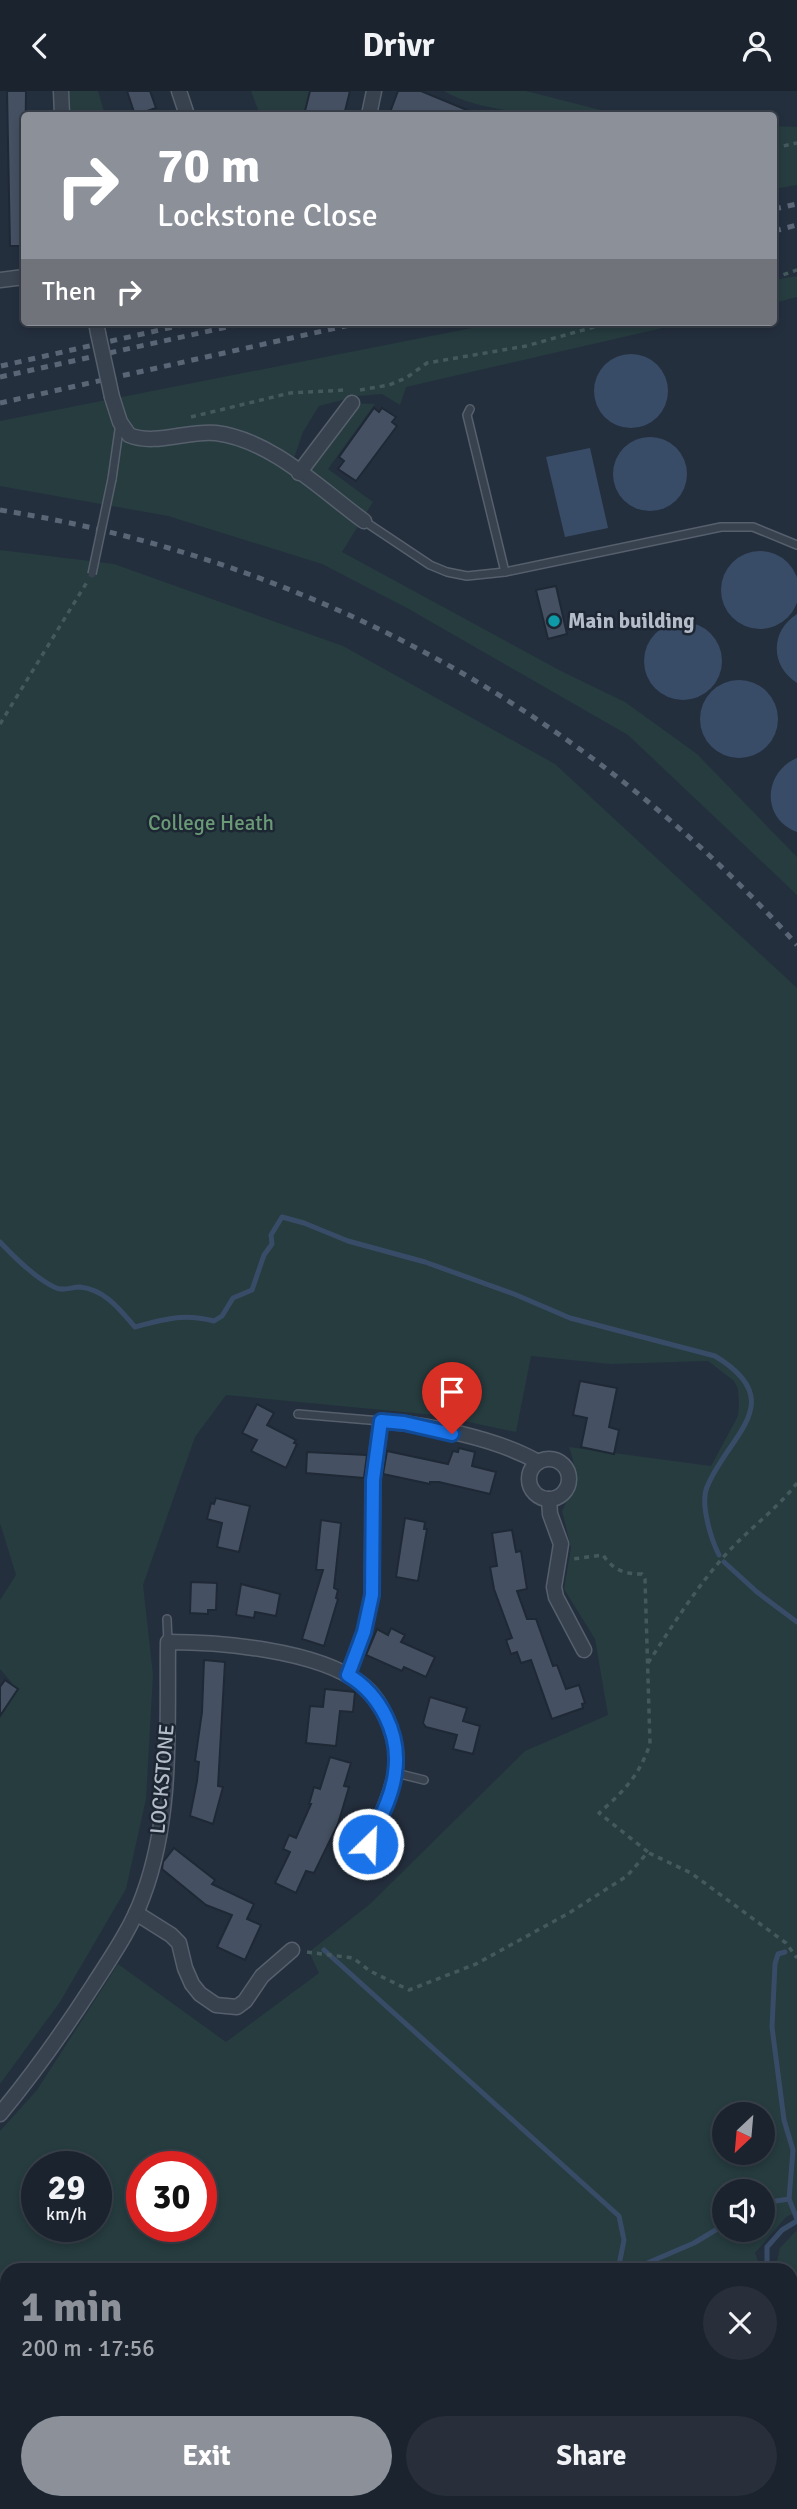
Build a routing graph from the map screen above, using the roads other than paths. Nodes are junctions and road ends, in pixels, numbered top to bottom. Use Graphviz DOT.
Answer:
graph roads {
  1 [pos="61,91"];
  2 [pos="178,91"];
  3 [pos="374,91"];
  4 [pos="62,112"];
  5 [pos="186,112"];
  6 [pos="370,112"];
  7 [pos="21,277"];
  8 [pos="0,280"];
  9 [pos="97,327"];
  10 [pos="352,403"];
  11 [pos="470,409"];
  12 [pos="120,422"];
  13 [pos="299,473"];
  14 [pos="364,521"];
  15 [pos="797,545"];
  16 [pos="505,572"];
  17 [pos="92,574"];
  18 [pos="298,1414"];
  19 [pos="381,1421"];
  20 [pos="538,1462"];
  21 [pos="549,1499"];
  22 [pos="167,1619"];
  23 [pos="168,1642"];
  24 [pos="584,1650"];
  25 [pos="348,1675"];
  26 [pos="395,1773"];
  27 [pos="424,1780"];
  28 [pos="368,1844"];
  29 [pos="136,1913"];
  30 [pos="292,1950"];
  31 [pos="0,2114"];
  1 -- 4 [label="street"];
  2 -- 5 [label="street"];
  3 -- 6 [label="street"];
  7 -- 8 [label="street"];
  9 -- 12 [label="street, bridge"];
  10 -- 13 [label="street"];
  11 -- 16 [label="lane"];
  12 -- 13 [label="street"];
  12 -- 17 [label="lane, bridge"];
  13 -- 14 [label="street"];
  14 -- 16 [label="lane"];
  15 -- 16 [label="lane"];
  18 -- 19 [label="lane"];
  19 -- 20 [label="street"];
  19 -- 25 [label="street"];
  20 -- 21 [label="street"];
  20 -- 21 [label="street"];
  21 -- 24 [label="street"];
  22 -- 23 [label="lane, LOCKSTONE"];
  23 -- 25 [label="street"];
  23 -- 29 [label="street, LOCKSTONE"];
  25 -- 26 [label="street"];
  26 -- 27 [label="lane"];
  26 -- 28 [label="street"];
  29 -- 30 [label="street"];
  29 -- 31 [label="street, LOCKSTONE"];
}
